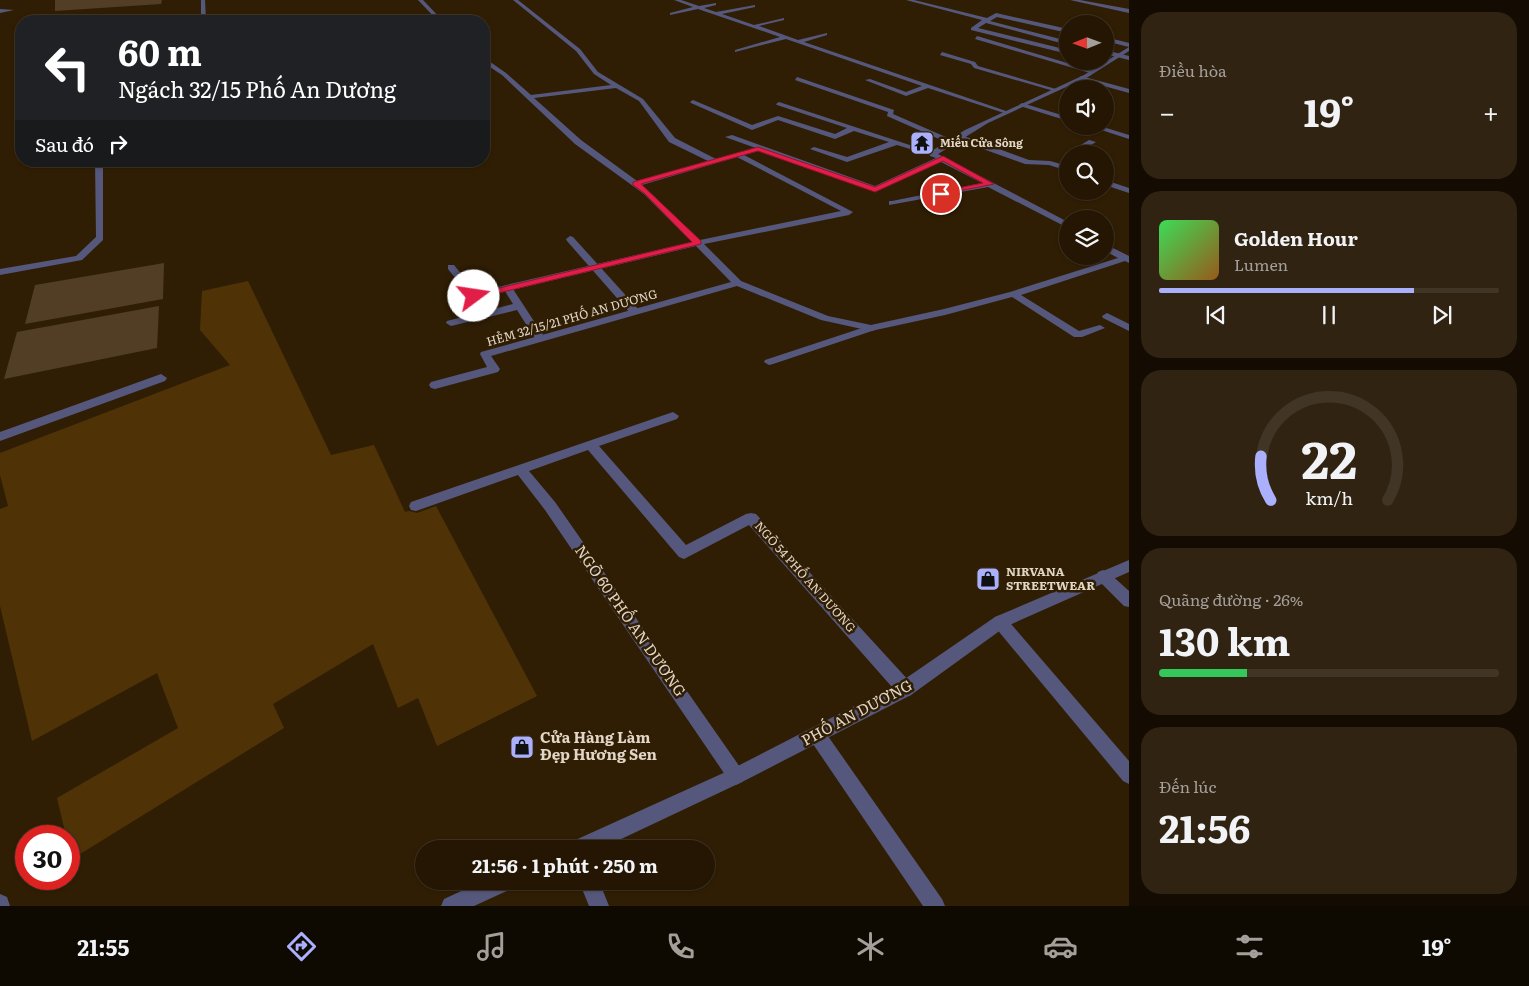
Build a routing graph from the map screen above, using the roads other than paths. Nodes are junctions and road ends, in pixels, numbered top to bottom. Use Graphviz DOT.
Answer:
graph roads {
  1 [pos="203,0"];
  2 [pos="420,0"];
  3 [pos="515,0"];
  4 [pos="676,0"];
  5 [pos="908,0"];
  6 [pos="1072,0"];
  7 [pos="714,4"];
  8 [pos="753,6"];
  9 [pos="697,8"];
  10 [pos="11,10"];
  11 [pos="0,11"];
  12 [pos="1129,11"];
  13 [pos="672,14"];
  14 [pos="714,14"];
  15 [pos="204,15"];
  16 [pos="436,15"];
  17 [pos="782,19"];
  18 [pos="986,21"];
  19 [pos="751,27"];
  20 [pos="1059,29"];
  21 [pos="825,34"];
  22 [pos="784,38"];
  23 [pos="977,38"];
  24 [pos="1059,41"];
  25 [pos="1114,41"];
  26 [pos="796,42"];
  27 [pos="1129,45"];
  28 [pos="1129,49"];
  29 [pos="1059,50"];
  30 [pos="737,52"];
  31 [pos="942,54"];
  32 [pos="1114,55"];
  33 [pos="1118,56"];
  34 [pos="1114,58"];
  35 [pos="1129,58"];
  36 [pos="490,65"];
  37 [pos="1095,70"];
  38 [pos="1092,72"];
  39 [pos="1081,78"];
  40 [pos="797,79"];
  41 [pos="868,80"];
  42 [pos="929,85"];
  43 [pos="617,86"];
  44 [pos="1056,90"];
  45 [pos="1129,91"];
  46 [pos="530,97"];
  47 [pos="694,102"];
  48 [pos="779,104"];
  49 [pos="1022,105"];
  50 [pos="1006,112"];
  51 [pos="1059,116"];
  52 [pos="854,128"];
  53 [pos="1114,133"];
  54 [pos="729,137"];
  55 [pos="1129,138"];
  56 [pos="955,139"];
  57 [pos="897,142"];
  58 [pos="1092,142"];
  59 [pos="1086,145"];
  60 [pos="758,149"];
  61 [pos="814,149"];
  62 [pos="933,154"];
  63 [pos="738,155"];
  64 [pos="943,158"];
  65 [pos="1059,159"];
  66 [pos="716,162"];
  67 [pos="1051,163"];
  68 [pos="1059,166"];
  69 [pos="99,167"];
  70 [pos="636,184"];
  71 [pos="990,184"];
  72 [pos="1114,185"];
  73 [pos="1129,191"];
  74 [pos="892,203"];
  75 [pos="1059,221"];
  76 [pos="570,239"];
  77 [pos="698,243"];
  78 [pos="1114,252"];
  79 [pos="1127,259"];
  80 [pos="451,267"];
  81 [pos="594,268"];
  82 [pos="0,272"];
  83 [pos="738,283"];
  84 [pos="508,288"];
  85 [pos="1013,294"];
  86 [pos="519,306"];
  87 [pos="635,312"];
  88 [pos="1107,316"];
  89 [pos="451,323"];
  90 [pos="871,328"];
  91 [pos="1100,328"];
  92 [pos="1129,328"];
  93 [pos="540,338"];
  94 [pos="769,362"];
  95 [pos="161,378"];
  96 [pos="435,386"];
  97 [pos="673,416"];
  98 [pos="0,437"];
  99 [pos="590,444"];
  100 [pos="520,469"];
  101 [pos="416,506"];
  102 [pos="1129,566"];
  103 [pos="1103,576"];
  104 [pos="1129,601"];
  105 [pos="1000,622"];
  106 [pos="905,689"];
  107 [pos="817,735"];
  108 [pos="1129,775"];
  109 [pos="736,776"];
  110 [pos="597,840"];
  111 [pos="487,890"];
  112 [pos="593,890"];
  113 [pos="452,906"];
  114 [pos="599,906"];
  115 [pos="935,906"];
  1 -- 15 [label="street"];
  2 -- 16 [label="street"];
  3 -- 43 [label="street"];
  4 -- 9 [label="street"];
  5 -- 18 [label="street"];
  6 -- 12 [label="street"];
  7 -- 9 [label="street"];
  8 -- 14 [label="street"];
  9 -- 13 [label="street"];
  9 -- 14 [label="street"];
  10 -- 11 [label="street"];
  14 -- 19 [label="street"];
  17 -- 19 [label="street"];
  18 -- 20 [label="street"];
  18 -- 24 [label="street"];
  18 -- 29 [label="street"];
  19 -- 22 [label="street"];
  21 -- 26 [label="street"];
  22 -- 26 [label="street"];
  22 -- 30 [label="street"];
  23 -- 38 [label="street"];
  25 -- 27 [label="street"];
  26 -- 42 [label="street"];
  28 -- 33 [label="street"];
  31 -- 44 [label="street"];
  32 -- 33 [label="street"];
  33 -- 34 [label="street"];
  33 -- 35 [label="street"];
  36 -- 46 [label="street"];
  37 -- 38 [label="street"];
  38 -- 39 [label="street"];
  39 -- 44 [label="street"];
  39 -- 45 [label="street"];
  40 -- 56 [label="street"];
  41 -- 42 [label="street"];
  42 -- 50 [label="street"];
  43 -- 46 [label="street"];
  43 -- 66 [label="street"];
  44 -- 49 [label="street"];
  46 -- 70 [label="street"];
  47 -- 52 [label="street"];
  48 -- 52 [label="street"];
  49 -- 50 [label="street"];
  49 -- 51 [label="street"];
  50 -- 56 [label="street"];
  52 -- 57 [label="street"];
  53 -- 55 [label="street"];
  54 -- 60 [label="street"];
  56 -- 62 [label="street"];
  56 -- 67 [label="street"];
  57 -- 61 [label="street"];
  57 -- 62 [label="street"];
  58 -- 59 [label="street"];
  60 -- 63 [label="street"];
  60 -- 64 [label="street"];
  62 -- 64 [label="street"];
  63 -- 66 [label="street"];
  63 -- 77 [label="street"];
  64 -- 71 [label="street"];
  65 -- 67 [label="street"];
  66 -- 70 [label="street"];
  67 -- 68 [label="street"];
  69 -- 82 [label="street"];
  70 -- 77 [label="street"];
  71 -- 74 [label="street"];
  71 -- 75 [label="street"];
  72 -- 73 [label="street"];
  76 -- 81 [label="street"];
  77 -- 81 [label="street"];
  77 -- 83 [label="street"];
  78 -- 79 [label="street"];
  79 -- 85 [label="street"];
  80 -- 84 [label="street"];
  81 -- 84 [label="street"];
  81 -- 87 [label="street"];
  83 -- 87 [label="street, HẺM 32/15/21 PHỐ AN DƯƠNG"];
  83 -- 90 [label="street"];
  84 -- 86 [label="street"];
  85 -- 90 [label="street"];
  85 -- 91 [label="street"];
  86 -- 89 [label="street"];
  86 -- 93 [label="street"];
  87 -- 93 [label="street, HẺM 32/15/21 PHỐ AN DƯƠNG"];
  88 -- 92 [label="street"];
  90 -- 94 [label="street"];
  93 -- 96 [label="street, HẺM 32/15/21 PHỐ AN DƯƠNG"];
  95 -- 98 [label="street"];
  97 -- 99 [label="street"];
  99 -- 100 [label="street"];
  99 -- 106 [label="street, NGÕ 54 PHỐ AN DƯƠNG"];
  100 -- 101 [label="street"];
  100 -- 109 [label="street, NGÕ 60 PHỐ AN DƯƠNG"];
  102 -- 103 [label="street, PHỐ AN DƯƠNG"];
  103 -- 104 [label="street"];
  103 -- 105 [label="street, PHỐ AN DƯƠNG"];
  105 -- 106 [label="street, PHỐ AN DƯƠNG"];
  105 -- 108 [label="street"];
  106 -- 107 [label="street, PHỐ AN DƯƠNG"];
  107 -- 109 [label="street, PHỐ AN DƯƠNG"];
  107 -- 115 [label="street"];
  109 -- 110 [label="street, PHỐ AN DƯƠNG"];
  111 -- 113 [label="street"];
  112 -- 114 [label="street"];
}
